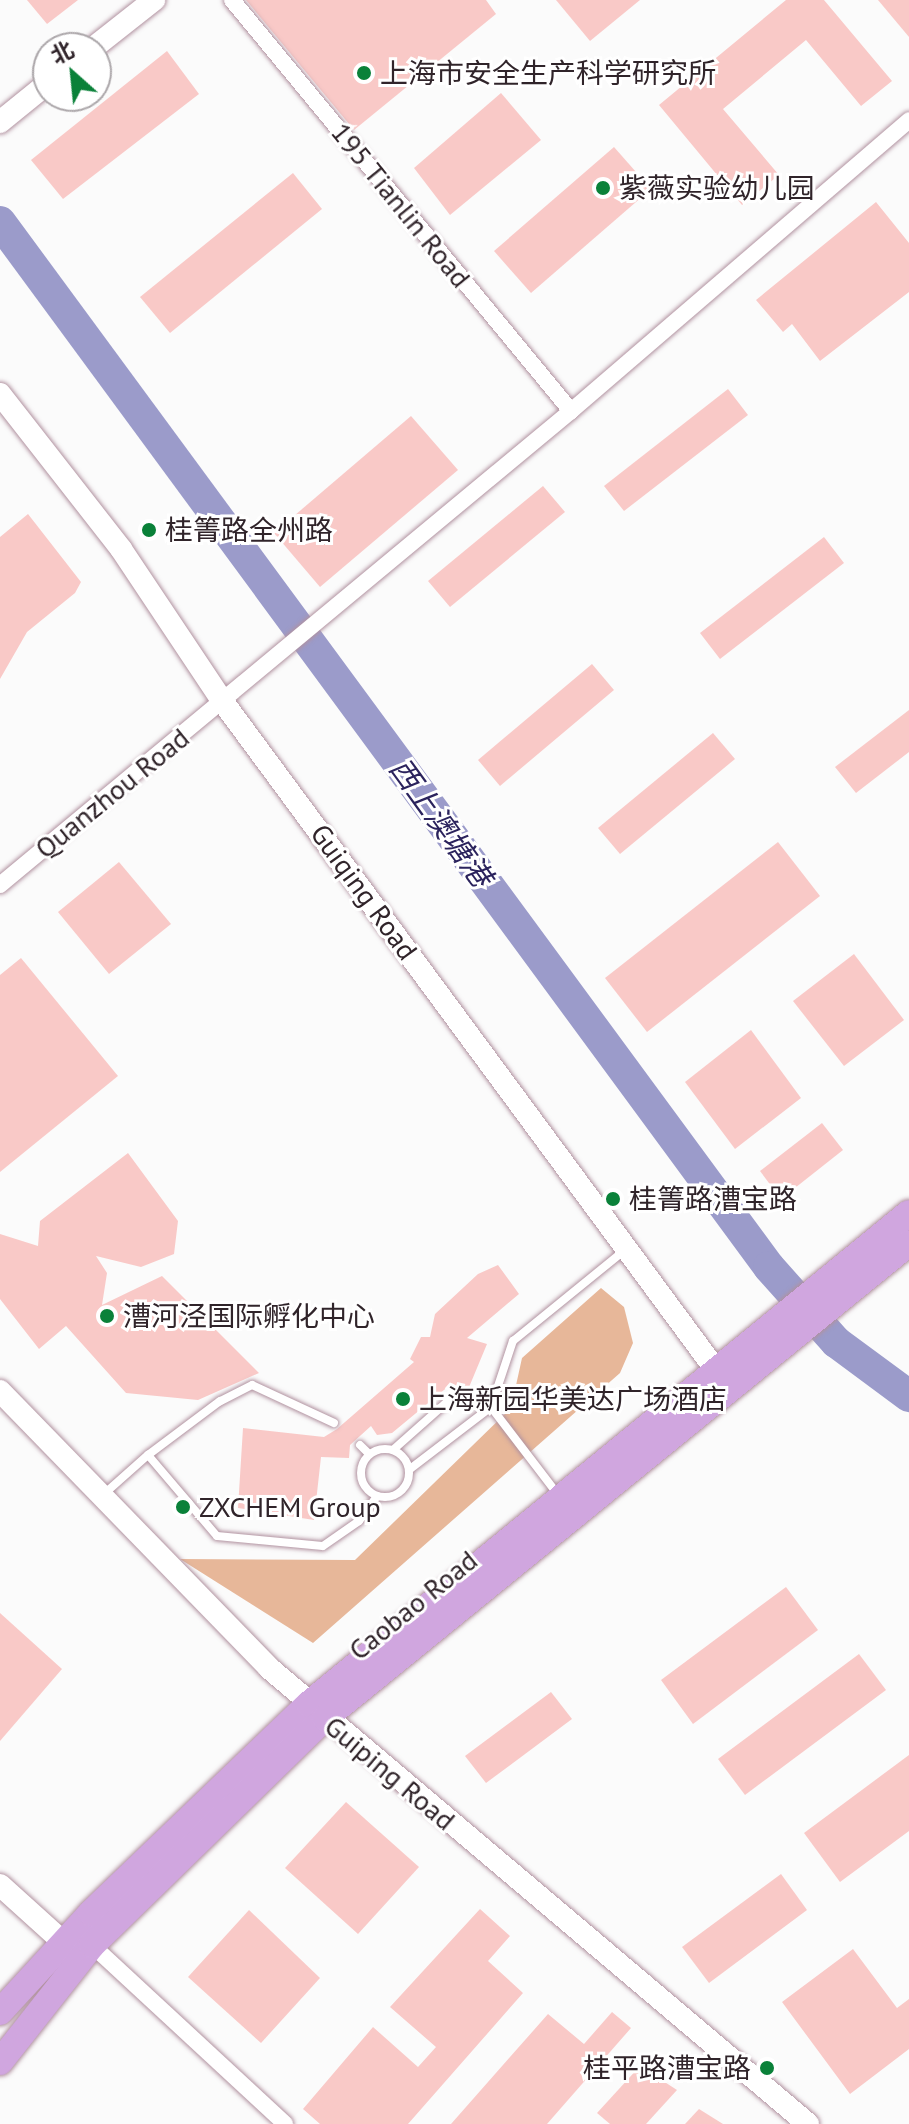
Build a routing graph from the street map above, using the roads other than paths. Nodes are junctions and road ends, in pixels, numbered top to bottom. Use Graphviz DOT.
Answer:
graph roads {
  1 [pos="154,0"];
  2 [pos="232,0"];
  3 [pos="112,33"];
  4 [pos="32,96"];
  5 [pos="909,120"];
  6 [pos="0,122"];
  7 [pos="0,394"];
  8 [pos="571,411"];
  9 [pos="223,702"];
  10 [pos="0,885"];
  11 [pos="909,1213"];
  12 [pos="909,1243"];
  13 [pos="626,1249"];
  14 [pos="837,1288"];
  15 [pos="723,1380"];
  16 [pos="0,1391"];
  17 [pos="491,1407"];
  18 [pos="334,1423"];
  19 [pos="360,1445"];
  20 [pos="394,1449"];
  21 [pos="369,1454"];
  22 [pos="148,1455"];
  23 [pos="410,1469"];
  24 [pos="377,1496"];
  25 [pos="99,1498"];
  26 [pos="561,1499"];
  27 [pos="317,1711"];
  28 [pos="0,1885"];
  29 [pos="63,1942"];
  30 [pos="92,1945"];
  31 [pos="0,2012"];
  32 [pos="0,2062"];
  33 [pos="285,2124"];
  34 [pos="808,2124"];
  1 -- 3 [label="street"];
  2 -- 8 [label="street, 195 Tianlin Road"];
  4 -- 6 [label="street"];
  5 -- 8 [label="street, Quanzhou Road"];
  7 -- 9 [label="street, Guiqing Road"];
  8 -- 9 [label="street, Quanzhou Road"];
  9 -- 10 [label="street, Quanzhou Road"];
  9 -- 13 [label="street, Guiqing Road"];
  11 -- 14 [label="main road, Caobao Road"];
  12 -- 14 [label="main road, Caobao Road"];
  13 -- 15 [label="street, Guiqing Road"];
  13 -- 17 [label="lane"];
  14 -- 15 [label="main road, Caobao Road"];
  15 -- 26 [label="main road, Caobao Road"];
  15 -- 27 [label="main road, Caobao Road"];
  16 -- 25 [label="street, Guiping Road"];
  17 -- 20 [label="lane"];
  17 -- 23 [label="lane"];
  17 -- 26 [label="lane"];
  18 -- 22 [label="lane"];
  19 -- 21 [label="lane"];
  20 -- 21 [label="lane"];
  20 -- 23 [label="lane"];
  21 -- 24 [label="lane"];
  22 -- 24 [label="lane"];
  22 -- 25 [label="lane"];
  23 -- 24 [label="lane"];
  25 -- 27 [label="street, Guiping Road"];
  26 -- 27 [label="main road, Caobao Road"];
  27 -- 29 [label="main road, Caobao Road"];
  27 -- 30 [label="main road, Caobao Road"];
  27 -- 34 [label="street, Guiping Road"];
  28 -- 29 [label="street"];
  29 -- 31 [label="main road, Caobao Road"];
  30 -- 32 [label="main road, Caobao Road"];
  30 -- 33 [label="street"];
}
